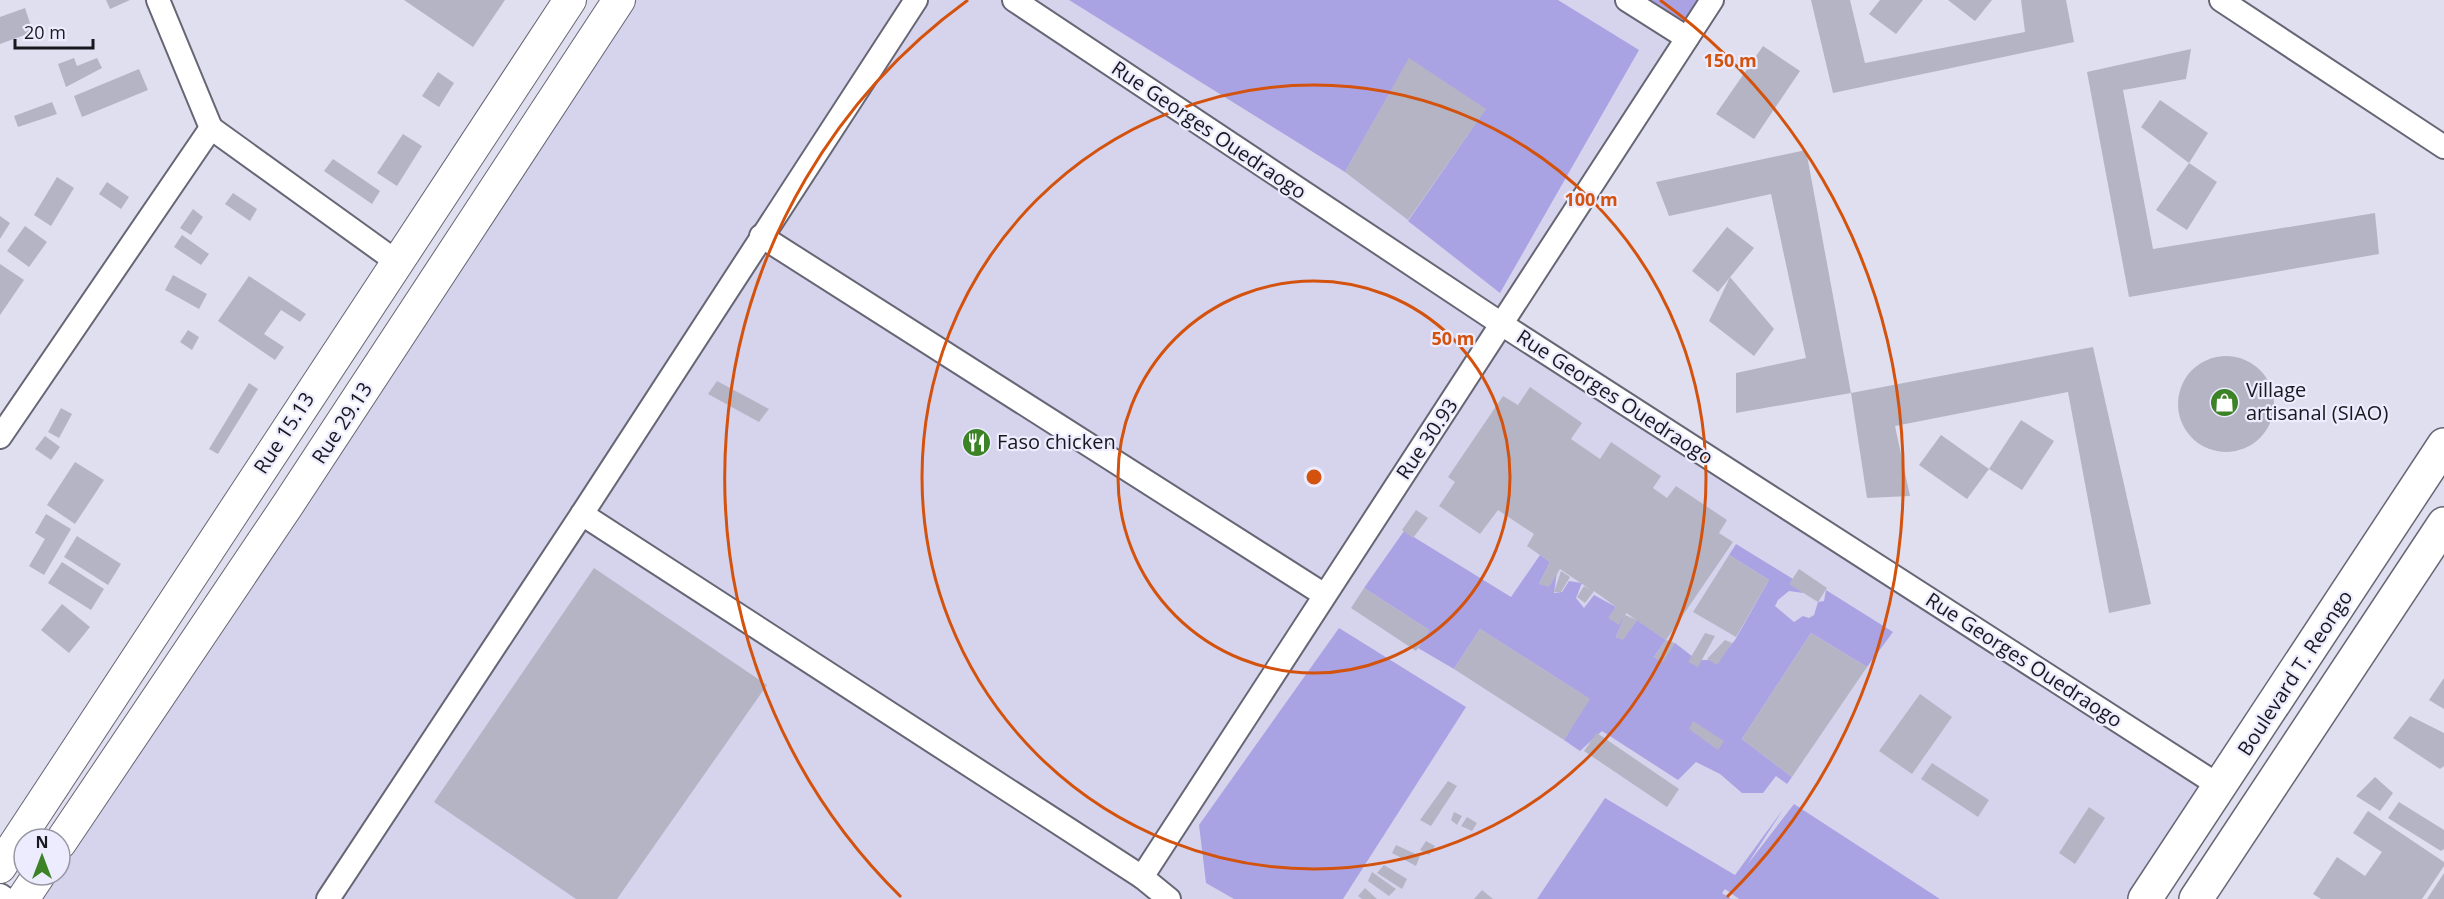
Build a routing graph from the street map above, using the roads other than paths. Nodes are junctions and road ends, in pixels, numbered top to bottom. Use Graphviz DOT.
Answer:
graph roads {
  1 [pos="158,0"];
  2 [pos="570,0"];
  3 [pos="619,0"];
  4 [pos="916,0"];
  5 [pos="1014,0"];
  6 [pos="1627,0"];
  7 [pos="1712,0"];
  8 [pos="2221,0"];
  9 [pos="1687,38"];
  10 [pos="211,128"];
  11 [pos="2444,147"];
  12 [pos="761,236"];
  13 [pos="397,262"];
  14 [pos="1503,325"];
  15 [pos="0,437"];
  16 [pos="2444,445"];
  17 [pos="582,514"];
  18 [pos="2444,524"];
  19 [pos="1323,594"];
  20 [pos="2221,787"];
  21 [pos="71,827"];
  22 [pos="0,867"];
  23 [pos="1142,877"];
  24 [pos="0,895"];
  25 [pos="6,899"];
  26 [pos="328,899"];
  27 [pos="1169,899"];
  28 [pos="2145,899"];
  29 [pos="2196,899"];
  1 -- 10 [label="street"];
  2 -- 13 [label="main road, Rue 15.13"];
  3 -- 21 [label="main road, Rue 29.13"];
  4 -- 12 [label="street"];
  5 -- 14 [label="street, Rue Georges Ouedraogo"];
  6 -- 9 [label="street"];
  7 -- 9 [label="street, Rue 30.93"];
  8 -- 11 [label="street"];
  9 -- 14 [label="street, Rue 30.93"];
  10 -- 13 [label="street"];
  10 -- 15 [label="street"];
  12 -- 17 [label="street"];
  12 -- 19 [label="street"];
  13 -- 22 [label="main road, Rue 15.13"];
  14 -- 19 [label="street, Rue 30.93"];
  14 -- 20 [label="street, Rue Georges Ouedraogo"];
  16 -- 20 [label="main road, Boulevard T. Reongo"];
  17 -- 23 [label="street"];
  17 -- 26 [label="street"];
  18 -- 29 [label="main road"];
  19 -- 23 [label="street, Rue 30.93"];
  20 -- 28 [label="main road, Boulevard T. Reongo"];
  23 -- 27 [label="street"];
  24 -- 25 [label="street"];
}
